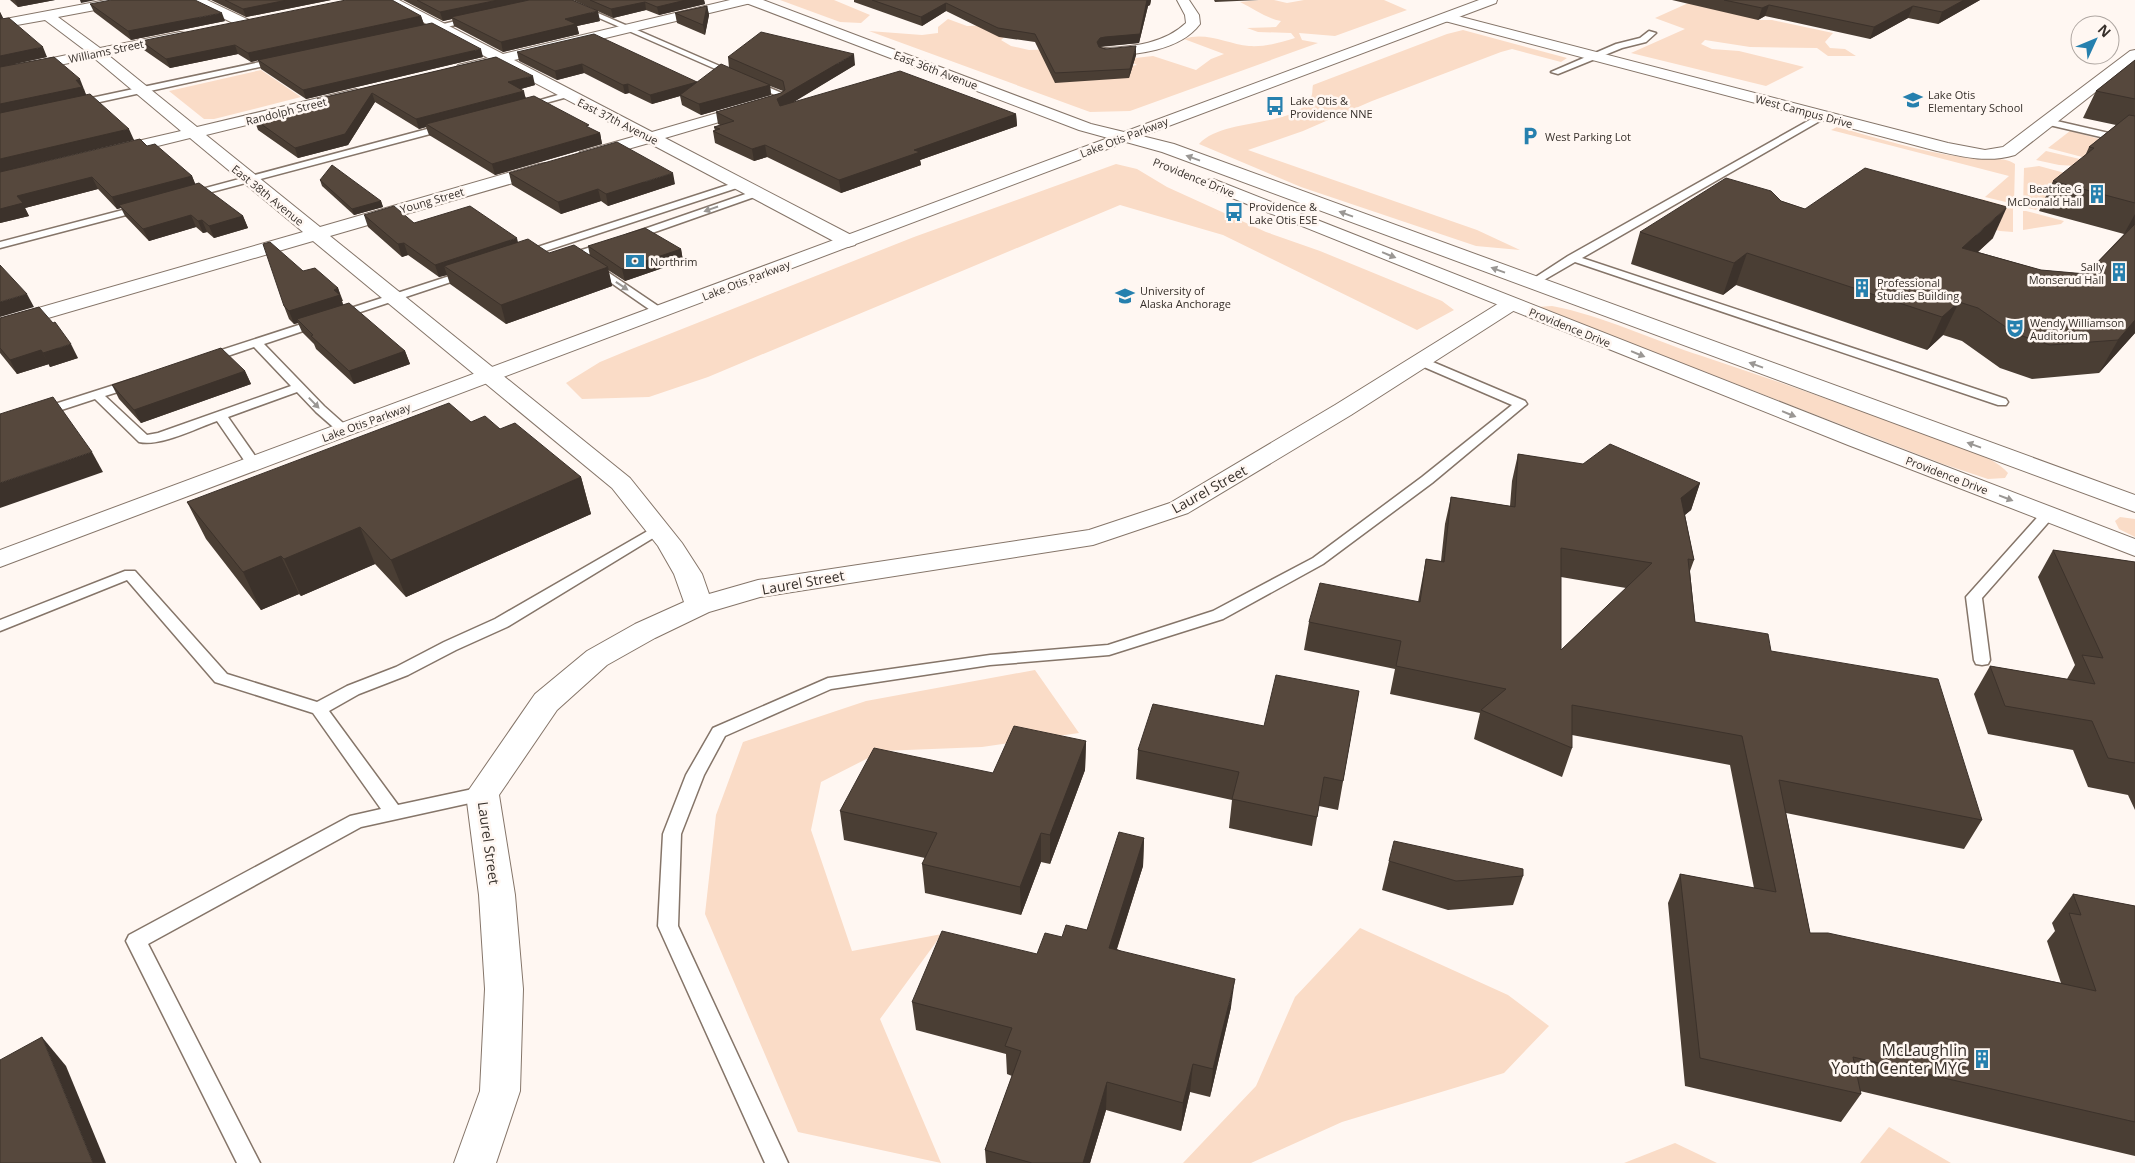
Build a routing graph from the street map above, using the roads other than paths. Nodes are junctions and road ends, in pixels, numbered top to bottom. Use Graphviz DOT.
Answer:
graph roads {
  1 [pos="127,0"];
  2 [pos="197,0"];
  3 [pos="389,0"];
  4 [pos="562,0"];
  5 [pos="746,0"];
  6 [pos="751,0"];
  7 [pos="1183,0"];
  8 [pos="1491,0"];
  9 [pos="46,15"];
  10 [pos="482,16"];
  11 [pos="1446,17"];
  12 [pos="0,24"];
  13 [pos="439,26"];
  14 [pos="224,27"];
  15 [pos="626,29"];
  16 [pos="415,31"];
  17 [pos="195,33"];
  18 [pos="1652,33"];
  19 [pos="1105,52"];
  20 [pos="97,53"];
  21 [pos="2135,54"];
  22 [pos="1595,56"];
  23 [pos="292,58"];
  24 [pos="500,59"];
  25 [pos="452,70"];
  26 [pos="1555,72"];
  27 [pos="0,73"];
  28 [pos="375,89"];
  29 [pos="141,90"];
  30 [pos="568,94"];
  31 [pos="777,100"];
  32 [pos="66,107"];
  33 [pos="517,108"];
  34 [pos="1822,116"];
  35 [pos="2048,122"];
  36 [pos="460,123"];
  37 [pos="192,133"];
  38 [pos="651,137"];
  39 [pos="1121,138"];
  40 [pos="2135,142"];
  41 [pos="96,156"];
  42 [pos="1167,166"];
  43 [pos="1193,176"];
  44 [pos="250,180"];
  45 [pos="740,184"];
  46 [pos="757,193"];
  47 [pos="180,198"];
  48 [pos="151,206"];
  49 [pos="316,234"];
  50 [pos="848,241"];
  51 [pos="0,245"];
  52 [pos="1572,258"];
  53 [pos="510,260"];
  54 [pos="482,269"];
  55 [pos="1533,282"];
  56 [pos="393,298"];
  57 [pos="1511,304"];
  58 [pos="660,312"];
  59 [pos="0,326"];
  60 [pos="1662,330"];
  61 [pos="256,342"];
  62 [pos="1421,362"];
  63 [pos="192,364"];
  64 [pos="488,376"];
  65 [pos="146,379"];
  66 [pos="299,387"];
  67 [pos="97,395"];
  68 [pos="2002,402"];
  69 [pos="220,414"];
  70 [pos="26,417"];
  71 [pos="346,430"];
  72 [pos="253,463"];
  73 [pos="2071,480"];
  74 [pos="2135,504"];
  75 [pos="2048,514"];
  76 [pos="658,529"];
  77 [pos="2135,548"];
  78 [pos="0,559"];
  79 [pos="699,606"];
  80 [pos="0,626"];
  81 [pos="1982,660"];
  82 [pos="319,709"];
  83 [pos="482,794"];
  84 [pos="394,812"];
  85 [pos="249,1163"];
  86 [pos="475,1163"];
  87 [pos="777,1163"];
  1 -- 9 [label="street"];
  2 -- 14 [label="street"];
  3 -- 13 [label="street, East 37th Avenue"];
  4 -- 15 [label="lane"];
  5 -- 15 [label="street"];
  6 -- 39 [label="street, East 36th Avenue"];
  7 -- 19 [label="street"];
  8 -- 11 [label="street, Lake Otis Parkway"];
  9 -- 12 [label="street"];
  9 -- 20 [label="street, East 38th Avenue"];
  10 -- 13 [label="lane"];
  11 -- 22 [label="street, West Campus Drive"];
  11 -- 39 [label="street, Lake Otis Parkway"];
  13 -- 16 [label="lane"];
  13 -- 24 [label="street, East 37th Avenue"];
  15 -- 24 [label="street"];
  15 -- 31 [label="lane"];
  17 -- 20 [label="street, Williams Street"];
  18 -- 22 [label="lane"];
  20 -- 27 [label="street, Williams Street"];
  20 -- 29 [label="street, East 38th Avenue"];
  21 -- 35 [label="street, West Campus Drive"];
  22 -- 26 [label="lane"];
  22 -- 34 [label="street, West Campus Drive"];
  23 -- 29 [label="lane"];
  24 -- 25 [label="street"];
  24 -- 30 [label="street, East 37th Avenue"];
  28 -- 37 [label="street, Randolph Street"];
  29 -- 32 [label="lane"];
  29 -- 37 [label="street, East 38th Avenue"];
  30 -- 33 [label="lane"];
  30 -- 38 [label="street, East 37th Avenue"];
  31 -- 38 [label="street, Young Street"];
  34 -- 35 [label="street, West Campus Drive"];
  34 -- 52 [label="lane"];
  35 -- 40 [label="lane"];
  36 -- 44 [label="lane"];
  37 -- 41 [label="street, Randolph Street"];
  37 -- 44 [label="street, East 38th Avenue"];
  38 -- 45 [label="street, East 37th Avenue"];
  38 -- 49 [label="street, Young Street"];
  39 -- 42 [label="street, Providence Drive"];
  39 -- 50 [label="street, Lake Otis Parkway"];
  55 -- 39 [label="street, Providence Drive, one-way"];
  43 -- 57 [label="street, Providence Drive, one-way"];
  44 -- 47 [label="lane"];
  44 -- 49 [label="street, East 38th Avenue"];
  45 -- 46 [label="street, East 37th Avenue"];
  45 -- 53 [label="lane"];
  46 -- 50 [label="street, East 37th Avenue"];
  46 -- 58 [label="lane, one-way"];
  48 -- 51 [label="lane"];
  49 -- 56 [label="street, East 38th Avenue"];
  49 -- 59 [label="street, Young Street"];
  50 -- 58 [label="street, Lake Otis Parkway"];
  52 -- 55 [label="lane"];
  52 -- 68 [label="lane"];
  54 -- 56 [label="lane"];
  55 -- 60 [label="street, Providence Drive"];
  56 -- 61 [label="lane"];
  56 -- 64 [label="street, East 38th Avenue"];
  57 -- 60 [label="street"];
  57 -- 62 [label="street, Laurel Street"];
  57 -- 75 [label="street, Providence Drive, one-way"];
  58 -- 64 [label="street, Lake Otis Parkway"];
  73 -- 60 [label="street, Providence Drive, one-way"];
  61 -- 63 [label="lane"];
  61 -- 66 [label="lane"];
  62 -- 79 [label="street, Laurel Street"];
  62 -- 87 [label="lane"];
  64 -- 71 [label="street, Lake Otis Parkway"];
  64 -- 76 [label="street, East 38th Avenue"];
  65 -- 67 [label="lane"];
  66 -- 69 [label="lane"];
  66 -- 71 [label="lane, one-way"];
  67 -- 69 [label="lane"];
  67 -- 70 [label="lane"];
  69 -- 72 [label="lane"];
  71 -- 72 [label="street, Lake Otis Parkway"];
  72 -- 78 [label="street, Lake Otis Parkway"];
  73 -- 74 [label="street, Providence Drive"];
  73 -- 75 [label="street"];
  75 -- 77 [label="street, Providence Drive"];
  75 -- 81 [label="lane"];
  76 -- 79 [label="street, East 38th Avenue"];
  76 -- 82 [label="lane"];
  79 -- 83 [label="street, Laurel Street"];
  80 -- 82 [label="lane"];
  82 -- 84 [label="lane"];
  83 -- 84 [label="lane"];
  83 -- 86 [label="street, Laurel Street"];
  84 -- 85 [label="lane"];
}
